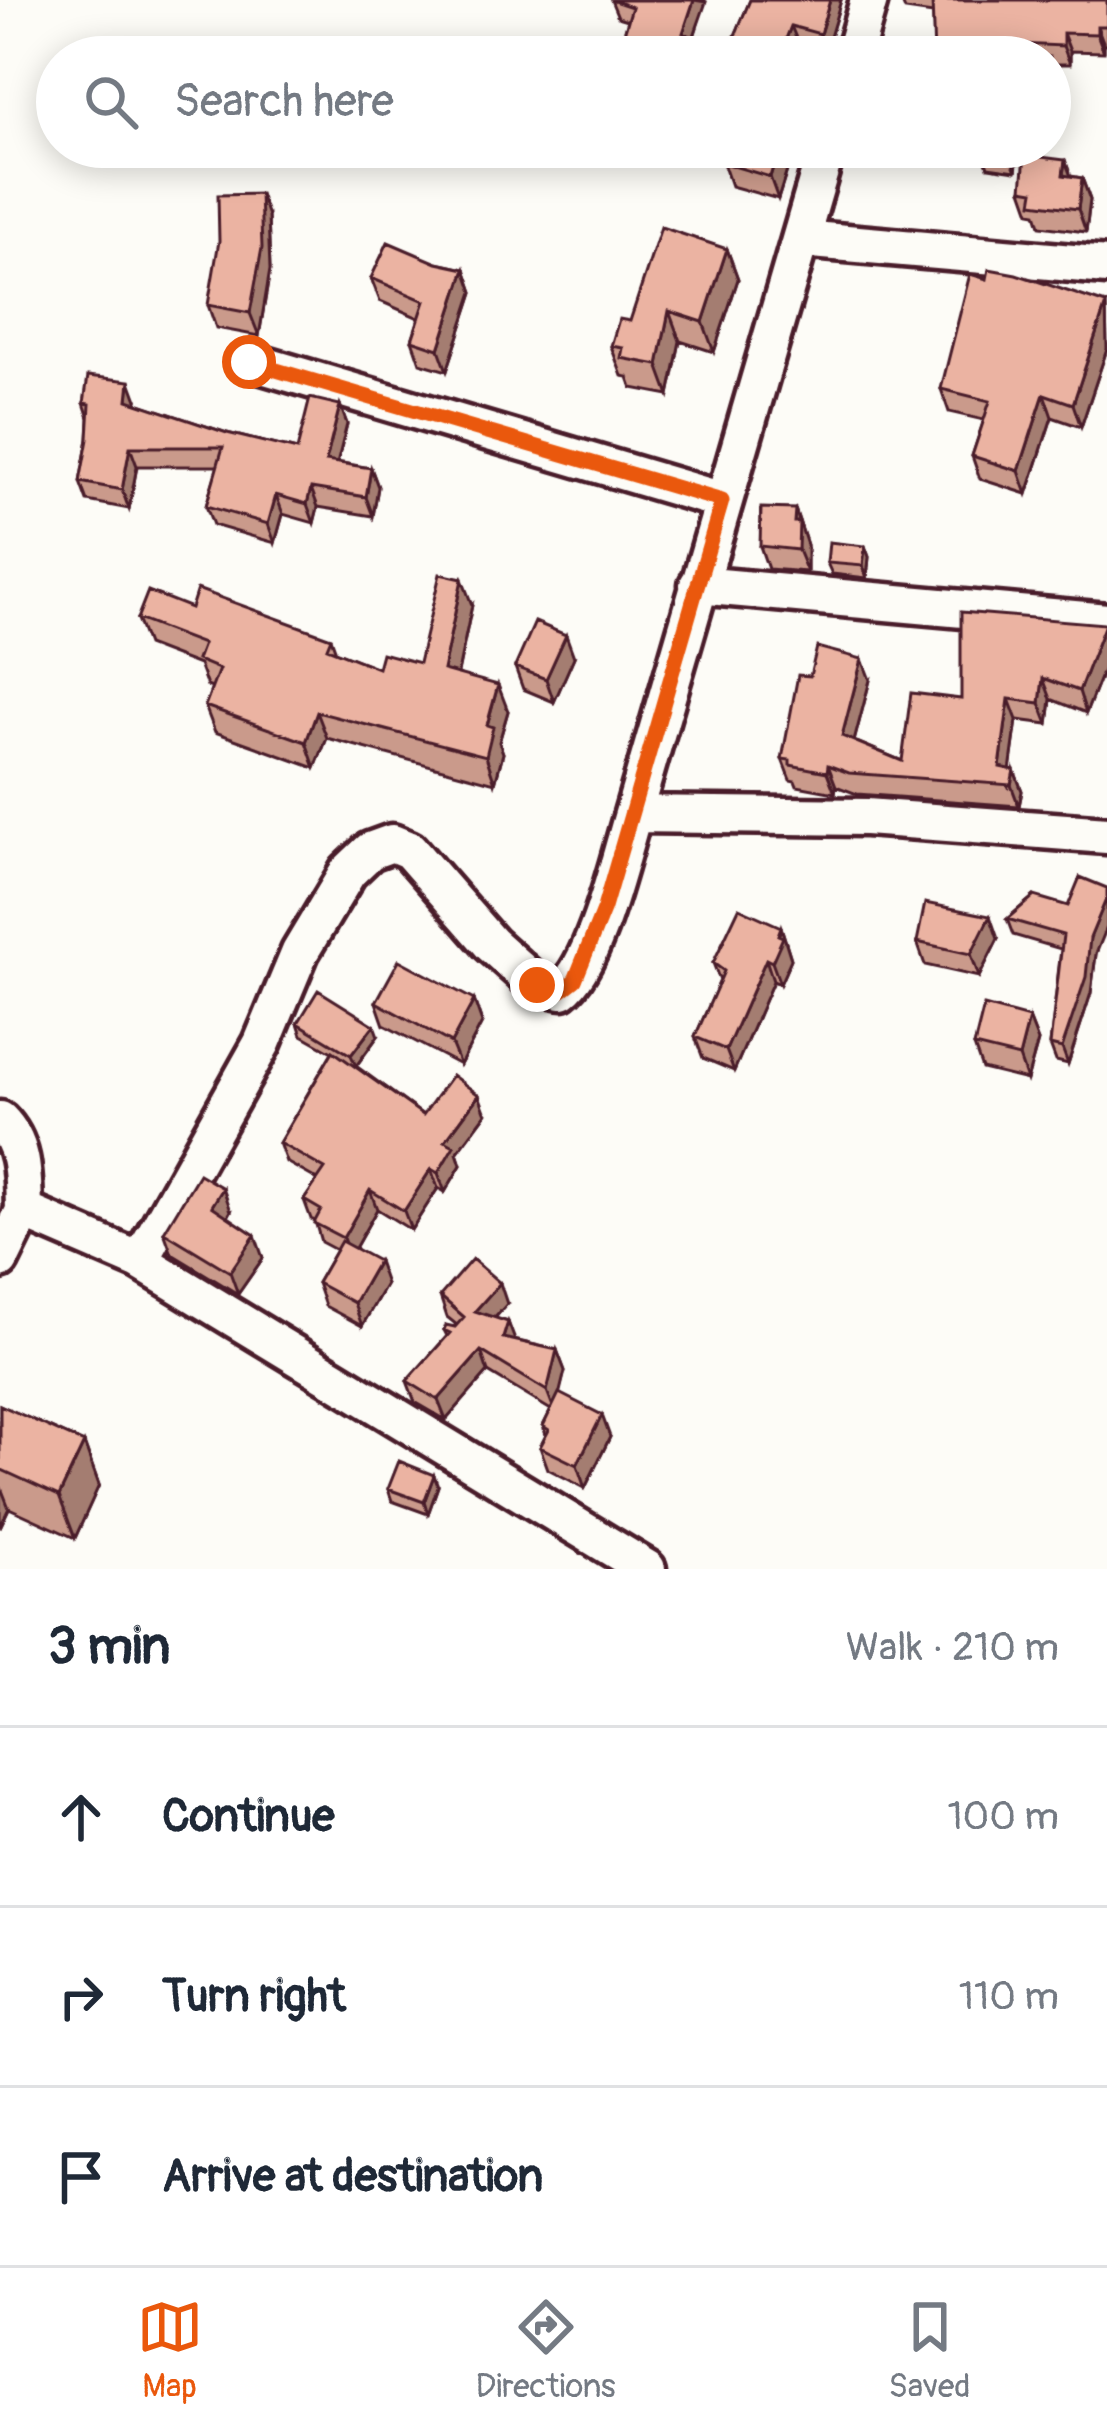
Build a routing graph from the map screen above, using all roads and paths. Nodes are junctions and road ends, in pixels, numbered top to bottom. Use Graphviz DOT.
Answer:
graph roads {
  1 [pos="869,0"];
  2 [pos="859,36"];
  3 [pos="821,168"];
  4 [pos="801,238"];
  5 [pos="1107,266"];
  6 [pos="249,362"];
  7 [pos="722,501"];
  8 [pos="698,585"];
  9 [pos="1107,622"];
  10 [pos="633,814"];
  11 [pos="1107,835"];
  12 [pos="0,1120"];
  13 [pos="23,1211"];
  14 [pos="0,1260"];
  15 [pos="140,1261"];
  16 [pos="646,1569"];
  1 -- 2 [label="street"];
  3 -- 4 [label="street"];
  4 -- 5 [label="street"];
  4 -- 7 [label="street"];
  6 -- 7 [label="street"];
  7 -- 8 [label="street"];
  8 -- 9 [label="street"];
  8 -- 10 [label="street"];
  10 -- 11 [label="street"];
  10 -- 15 [label="street"];
  12 -- 13 [label="street"];
  13 -- 14 [label="street"];
  13 -- 15 [label="street"];
  15 -- 16 [label="street"];
}
